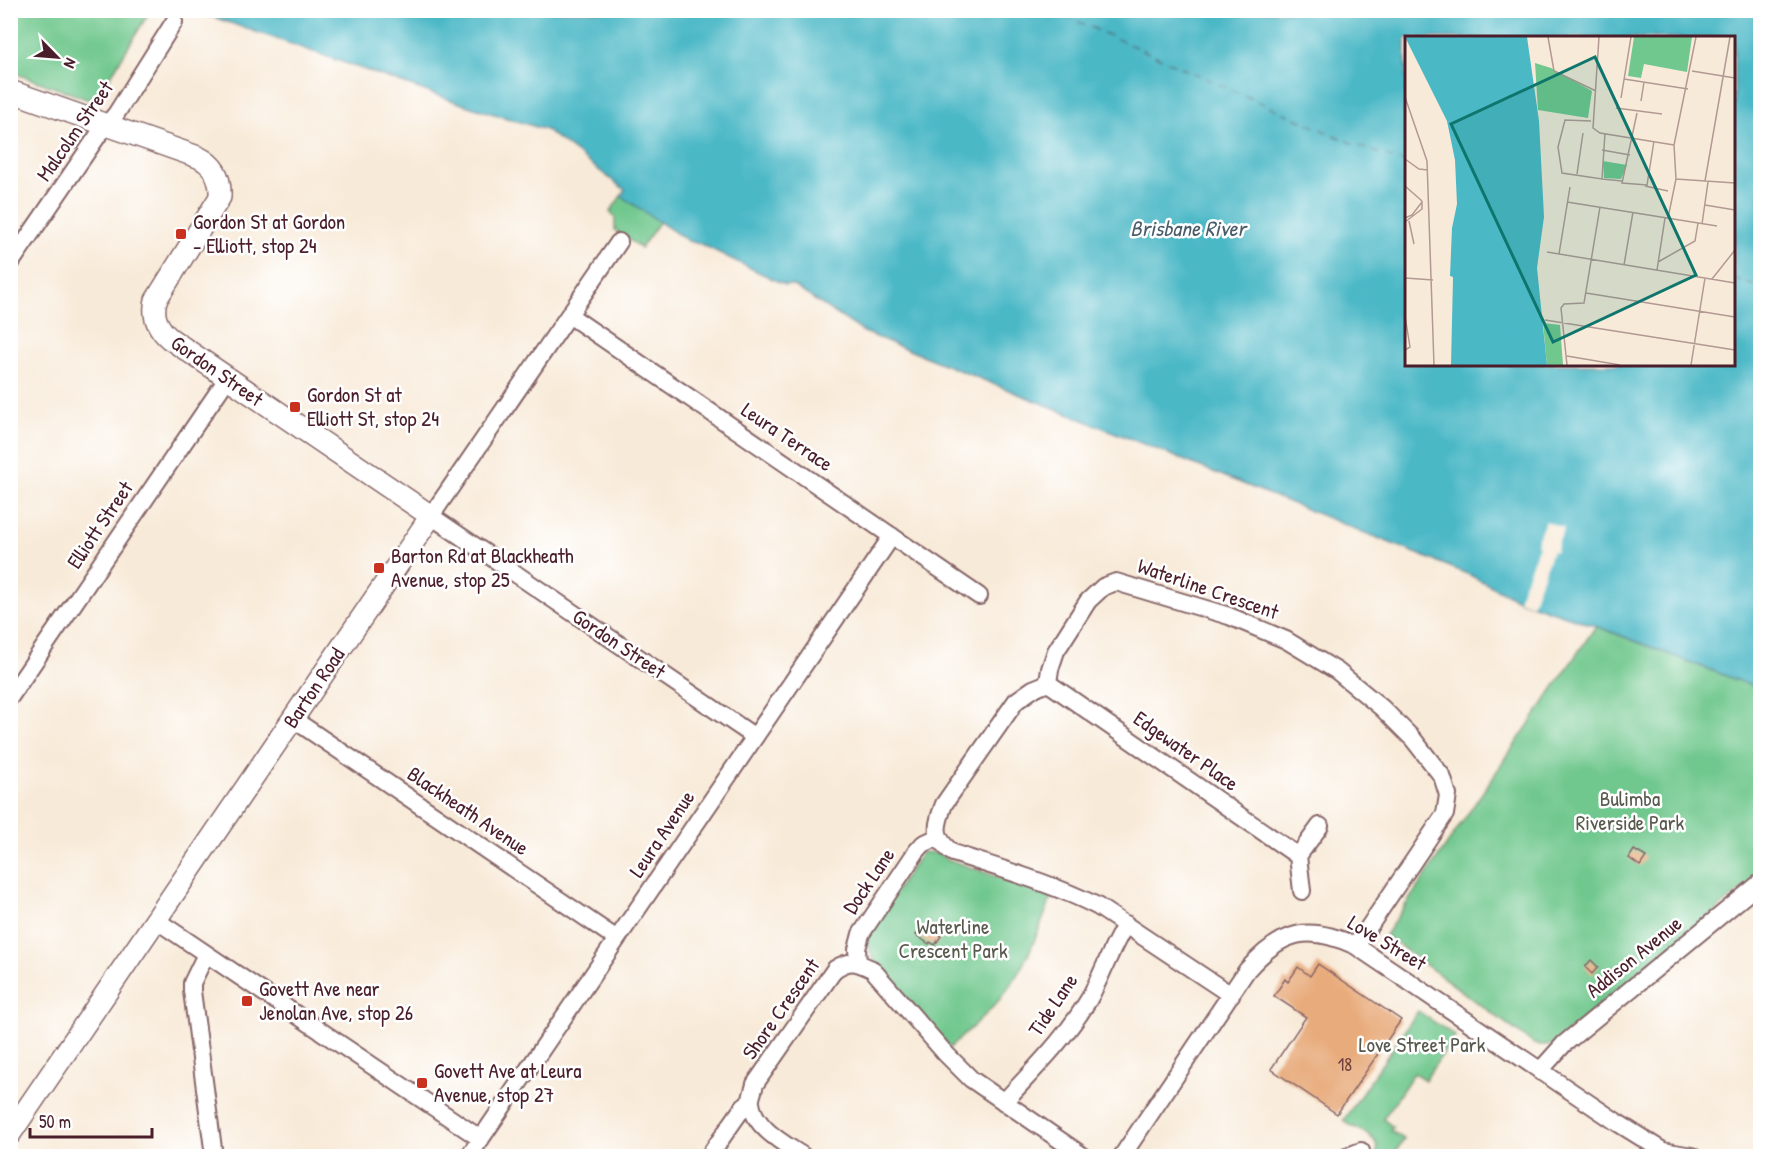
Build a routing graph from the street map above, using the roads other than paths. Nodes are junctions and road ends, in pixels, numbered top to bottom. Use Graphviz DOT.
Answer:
graph roads {
  1 [pos="174,22"];
  2 [pos="10,91"];
  3 [pos="107,124"];
  4 [pos="619,242"];
  5 [pos="10,264"];
  6 [pos="569,315"];
  7 [pos="227,379"];
  8 [pos="431,516"];
  9 [pos="892,537"];
  10 [pos="978,596"];
  11 [pos="1048,684"];
  12 [pos="10,697"];
  13 [pos="293,719"];
  14 [pos="755,737"];
  15 [pos="1320,826"];
  16 [pos="938,837"];
  17 [pos="1299,856"];
  18 [pos="1761,883"];
  19 [pos="1302,891"];
  20 [pos="156,920"];
  21 [pos="1126,924"];
  22 [pos="617,939"];
  23 [pos="1356,946"];
  24 [pos="206,954"];
  25 [pos="858,963"];
  26 [pos="1231,995"];
  27 [pos="1541,1072"];
  28 [pos="750,1102"];
  29 [pos="1004,1102"];
  30 [pos="10,1134"];
  31 [pos="481,1138"];
  32 [pos="214,1156"];
  33 [pos="470,1156"];
  34 [pos="709,1156"];
  35 [pos="803,1156"];
  36 [pos="1083,1156"];
  37 [pos="1122,1156"];
  38 [pos="1692,1156"];
  1 -- 3 [label="street, Malcolm Street"];
  2 -- 3 [label="street, Gordon Street"];
  3 -- 5 [label="street, Malcolm Street"];
  3 -- 7 [label="street, Gordon Street"];
  4 -- 6 [label="street, Barton Road"];
  6 -- 8 [label="street, Barton Road"];
  6 -- 9 [label="street, Leura Terrace"];
  7 -- 8 [label="street, Gordon Street"];
  7 -- 12 [label="street, Elliott Street"];
  8 -- 13 [label="street, Barton Road"];
  8 -- 14 [label="street, Gordon Street"];
  9 -- 10 [label="street, Leura Terrace"];
  9 -- 14 [label="street, Leura Avenue"];
  11 -- 16 [label="street"];
  11 -- 17 [label="street, Edgewater Place"];
  11 -- 23 [label="street, Waterline Crescent"];
  13 -- 20 [label="street, Barton Road"];
  13 -- 22 [label="street, Blackheath Avenue"];
  14 -- 22 [label="street, Leura Avenue"];
  15 -- 17 [label="street"];
  16 -- 21 [label="street"];
  16 -- 25 [label="street, Dock Lane"];
  17 -- 19 [label="street"];
  18 -- 27 [label="street, Addison Avenue"];
  20 -- 24 [label="street"];
  20 -- 30 [label="street, Barton Road"];
  21 -- 26 [label="street"];
  21 -- 29 [label="street, Tide Lane"];
  22 -- 31 [label="street, Leura Avenue"];
  23 -- 26 [label="street, Love Street"];
  23 -- 27 [label="street, Love Street"];
  24 -- 31 [label="street"];
  24 -- 32 [label="street"];
  25 -- 28 [label="street, Shore Crescent"];
  25 -- 29 [label="street"];
  26 -- 37 [label="street, Love Street"];
  27 -- 38 [label="street, Love Street"];
  28 -- 34 [label="street, Shore Crescent"];
  28 -- 35 [label="street"];
  29 -- 36 [label="street"];
  31 -- 33 [label="street, Leura Avenue"];
}
